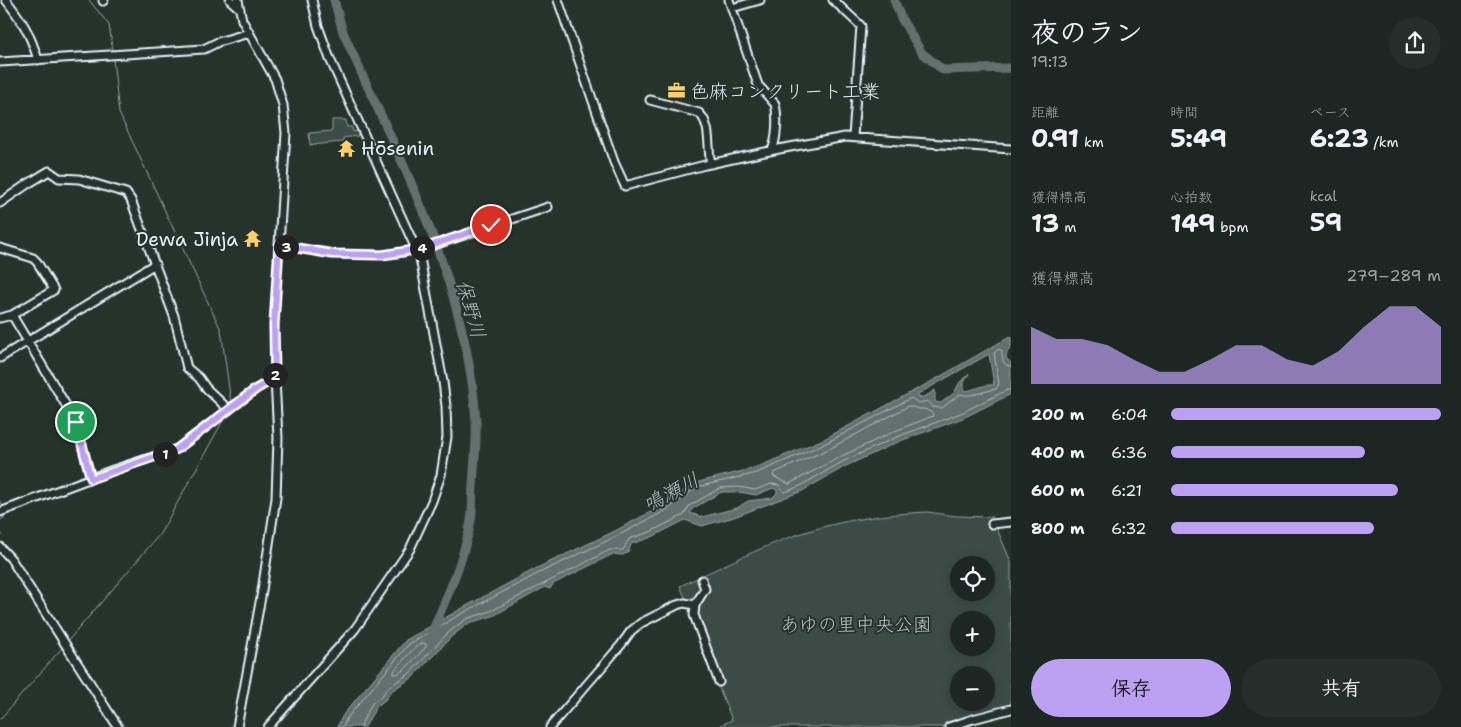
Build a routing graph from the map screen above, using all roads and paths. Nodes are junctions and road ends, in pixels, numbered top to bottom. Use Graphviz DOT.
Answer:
graph roads {
  1 [pos="6,0"];
  2 [pos="230,0"];
  3 [pos="238,0"];
  4 [pos="312,0"];
  5 [pos="558,0"];
  6 [pos="729,0"];
  7 [pos="760,0"];
  8 [pos="833,0"];
  9 [pos="732,8"];
  10 [pos="240,10"];
  11 [pos="249,33"];
  12 [pos="38,60"];
  13 [pos="0,62"];
  14 [pos="650,100"];
  15 [pos="853,137"];
  16 [pos="1011,149"];
  17 [pos="772,150"];
  18 [pos="710,164"];
  19 [pos="0,203"];
  20 [pos="548,207"];
  21 [pos="279,245"];
  22 [pos="0,248"];
  23 [pos="416,250"];
  24 [pos="154,264"];
  25 [pos="12,315"];
  26 [pos="0,318"];
  27 [pos="27,341"];
  28 [pos="0,358"];
  29 [pos="275,378"];
  30 [pos="230,409"];
  31 [pos="91,479"];
  32 [pos="3,511"];
  33 [pos="1011,522"];
  34 [pos="992,524"];
  35 [pos="0,547"];
  36 [pos="702,580"];
  37 [pos="695,605"];
  38 [pos="719,682"];
  39 [pos="1011,709"];
  40 [pos="118,727"];
  41 [pos="237,727"];
  42 [pos="268,727"];
  43 [pos="550,727"];
  44 [pos="949,727"];
  1 -- 12 [label="street"];
  2 -- 10 [label="street"];
  3 -- 10 [label="street"];
  4 -- 23 [label="street"];
  5 -- 18 [label="street"];
  6 -- 9 [label="street"];
  7 -- 9 [label="street"];
  8 -- 15 [label="street"];
  9 -- 17 [label="street"];
  10 -- 11 [label="street"];
  11 -- 12 [label="street"];
  11 -- 21 [label="street"];
  12 -- 13 [label="street"];
  14 -- 18 [label="street"];
  15 -- 16 [label="street"];
  15 -- 17 [label="street"];
  17 -- 18 [label="street"];
  19 -- 24 [label="street"];
  20 -- 23 [label="street"];
  21 -- 23 [label="street"];
  21 -- 29 [label="street"];
  22 -- 25 [label="street"];
  23 -- 42 [label="street"];
  24 -- 27 [label="street"];
  24 -- 30 [label="street"];
  25 -- 26 [label="street"];
  25 -- 27 [label="street"];
  27 -- 28 [label="street"];
  27 -- 31 [label="street"];
  29 -- 30 [label="street"];
  29 -- 41 [label="street"];
  30 -- 31 [label="street"];
  31 -- 32 [label="street"];
  33 -- 34 [label="street"];
  35 -- 40 [label="street"];
  36 -- 37 [label="street"];
  37 -- 38 [label="street"];
  37 -- 43 [label="street"];
  39 -- 44 [label="street"];
}
